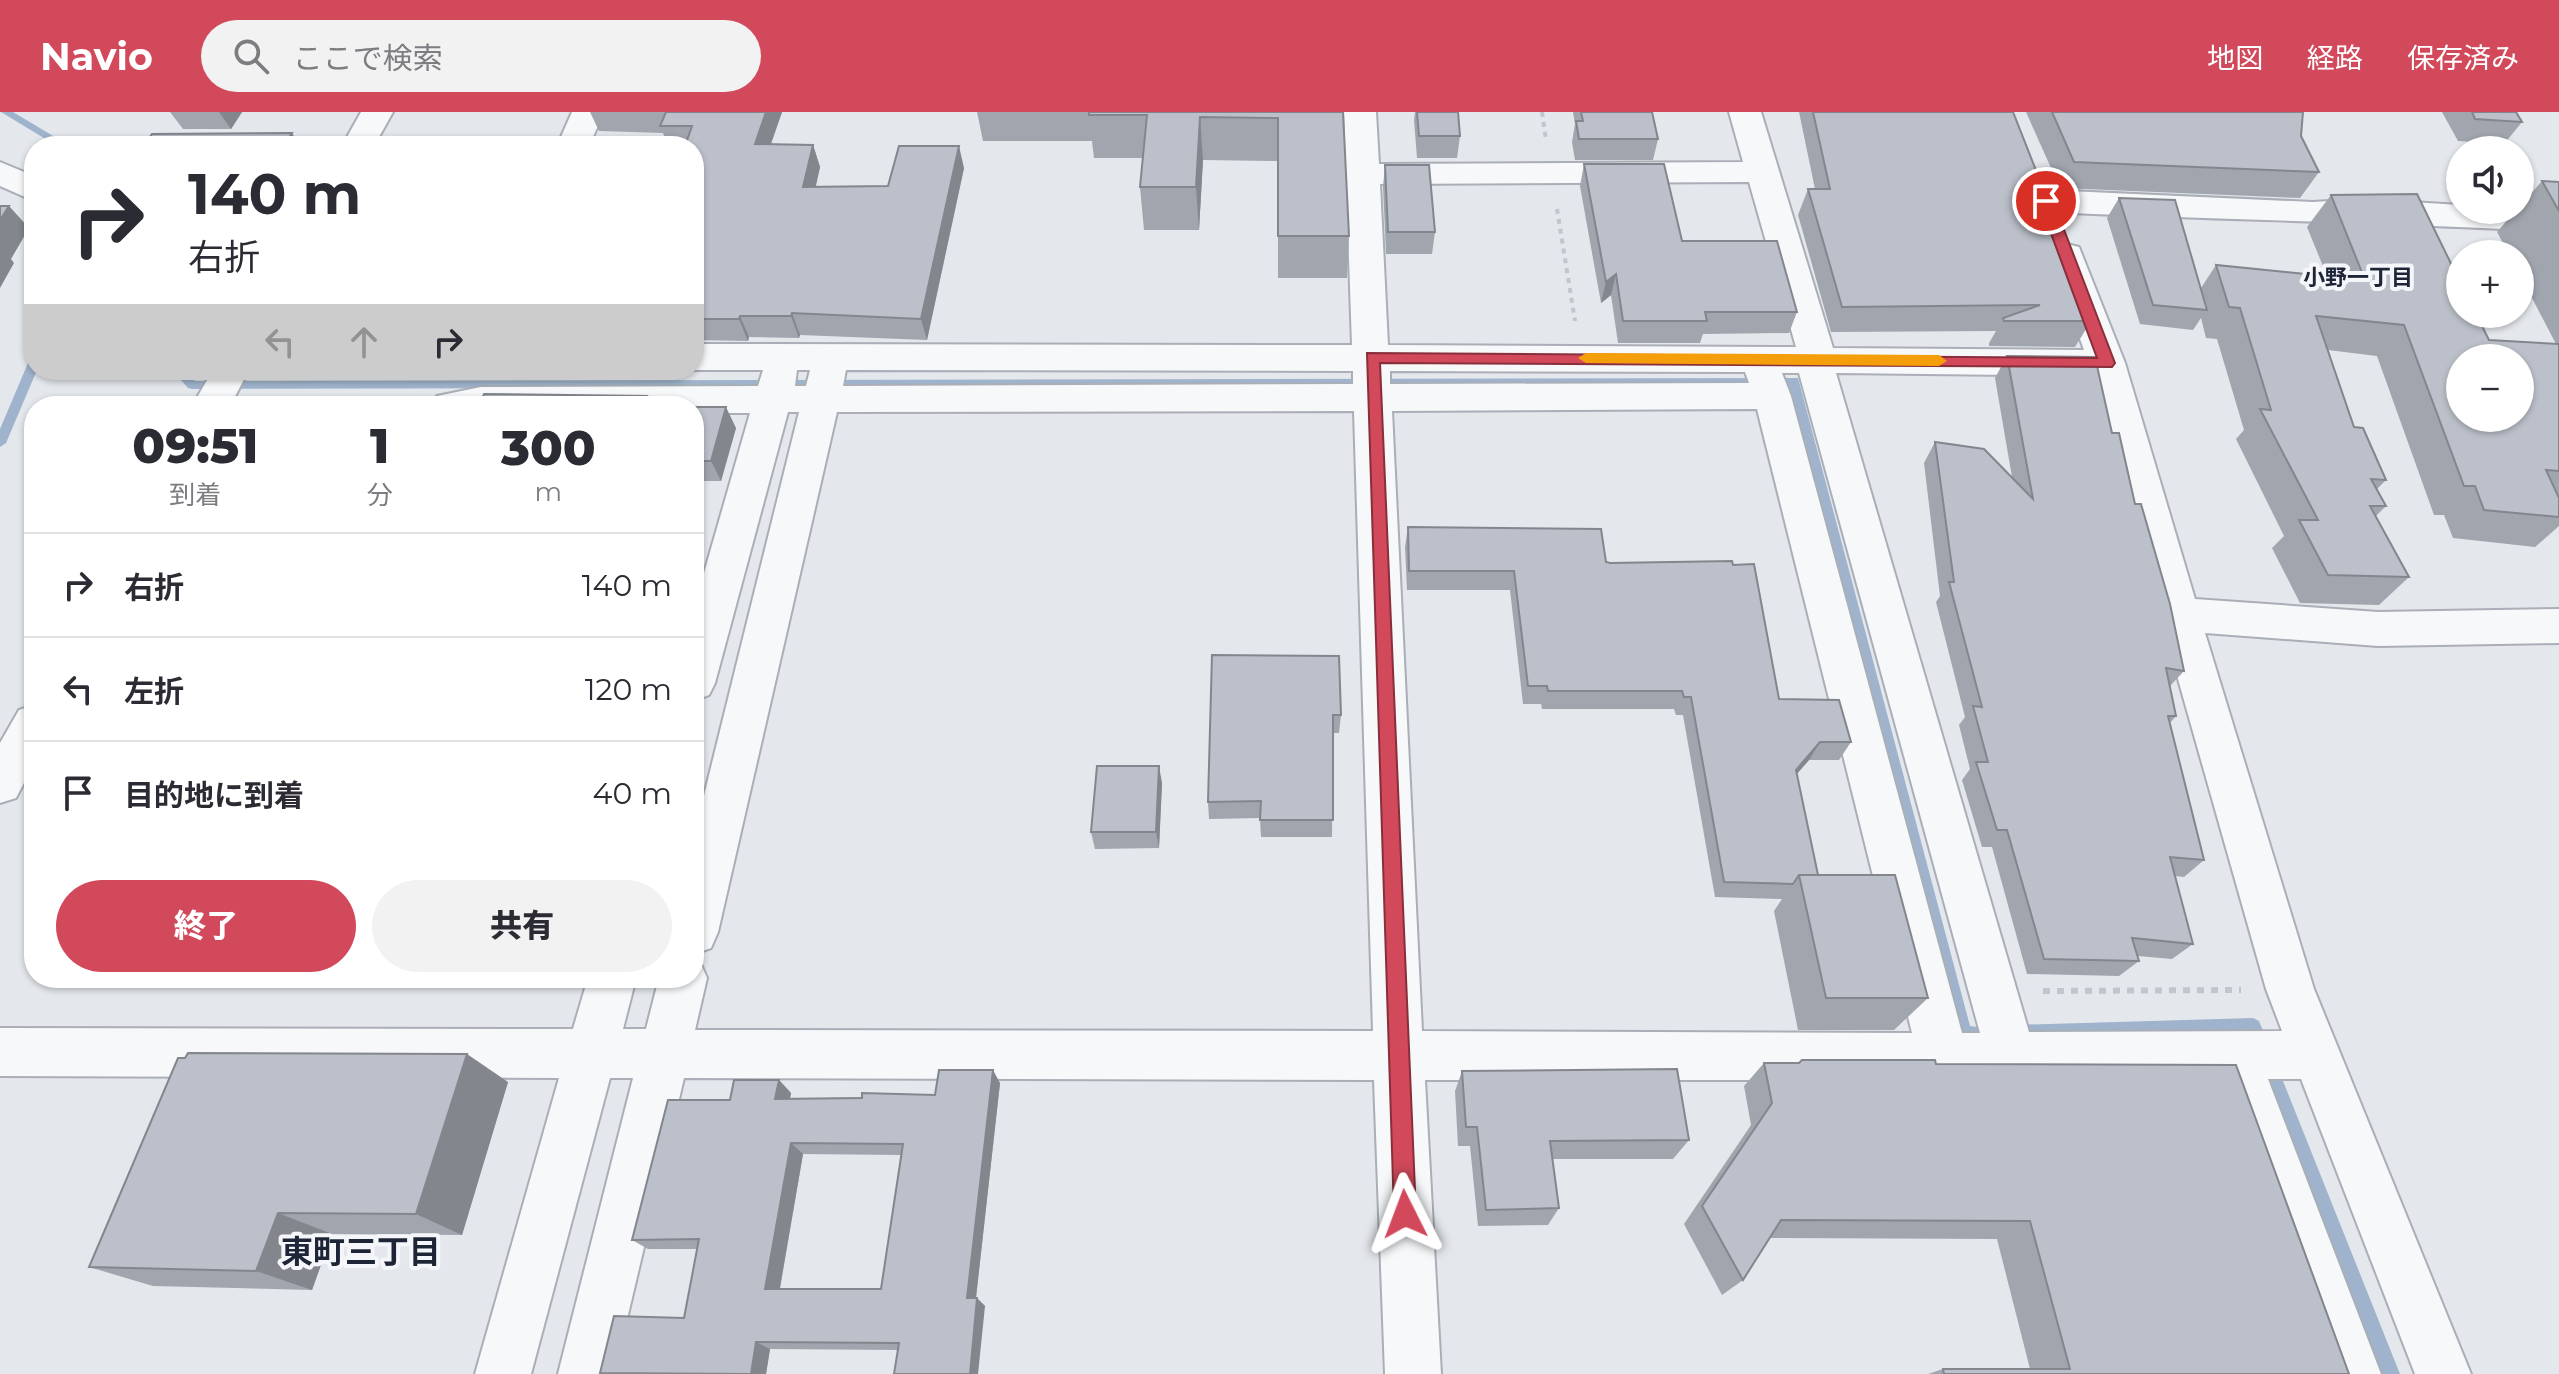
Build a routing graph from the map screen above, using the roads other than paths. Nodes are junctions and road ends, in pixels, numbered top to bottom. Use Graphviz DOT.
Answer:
graph roads {
  1 [pos="377,112"];
  2 [pos="588,112"];
  3 [pos="1360,112"];
  4 [pos="1745,112"];
  5 [pos="364,136"];
  6 [pos="577,136"];
  7 [pos="0,172"];
  8 [pos="1762,172"];
  9 [pos="1363,174"];
  10 [pos="24,185"];
  11 [pos="2559,221"];
  12 [pos="704,357"];
  13 [pos="784,358"];
  14 [pos="1818,359"];
  15 [pos="2107,363"];
  16 [pos="1373,377"];
  17 [pos="826,378"];
  18 [pos="1765,378"];
  19 [pos="704,399"];
  20 [pos="773,399"];
  21 [pos="2179,615"];
  22 [pos="2559,626"];
  23 [pos="704,647"];
  24 [pos="24,741"];
  25 [pos="0,784"];
  26 [pos="704,890"];
  27 [pos="609,988"];
  28 [pos="681,988"];
  29 [pos="0,1052"];
  30 [pos="592,1052"];
  31 [pos="665,1052"];
  32 [pos="2233,1054"];
  33 [pos="1397,1055"];
  34 [pos="2315,1055"];
  35 [pos="2011,1056"];
  36 [pos="1943,1057"];
  37 [pos="503,1374"];
  38 [pos="586,1374"];
  39 [pos="1413,1374"];
  40 [pos="2353,1374"];
  41 [pos="2443,1374"];
  1 -- 5 [label="street"];
  2 -- 6 [label="street"];
  3 -- 9 [label="street"];
  4 -- 8 [label="street"];
  7 -- 10 [label="street"];
  8 -- 9 [label="street"];
  8 -- 14 [label="street"];
  9 -- 16 [label="street"];
  11 -- 15 [label="street"];
  12 -- 13 [label="street"];
  13 -- 17 [label="street"];
  13 -- 20 [label="street"];
  14 -- 15 [label="street"];
  14 -- 18 [label="street"];
  14 -- 35 [label="street"];
  15 -- 21 [label="street"];
  16 -- 17 [label="street"];
  16 -- 18 [label="street"];
  16 -- 18 [label="street"];
  16 -- 33 [label="street"];
  17 -- 20 [label="street"];
  17 -- 26 [label="street"];
  18 -- 36 [label="street"];
  19 -- 20 [label="street"];
  20 -- 23 [label="street"];
  21 -- 22 [label="street"];
  21 -- 34 [label="street"];
  24 -- 25 [label="street"];
  27 -- 30 [label="street"];
  28 -- 31 [label="street"];
  29 -- 30 [label="street"];
  30 -- 31 [label="street"];
  30 -- 37 [label="street"];
  31 -- 33 [label="street"];
  31 -- 38 [label="street"];
  32 -- 34 [label="street"];
  32 -- 35 [label="street"];
  32 -- 40 [label="street"];
  33 -- 36 [label="street"];
  33 -- 39 [label="street"];
  34 -- 41 [label="street"];
  35 -- 36 [label="street"];
}
